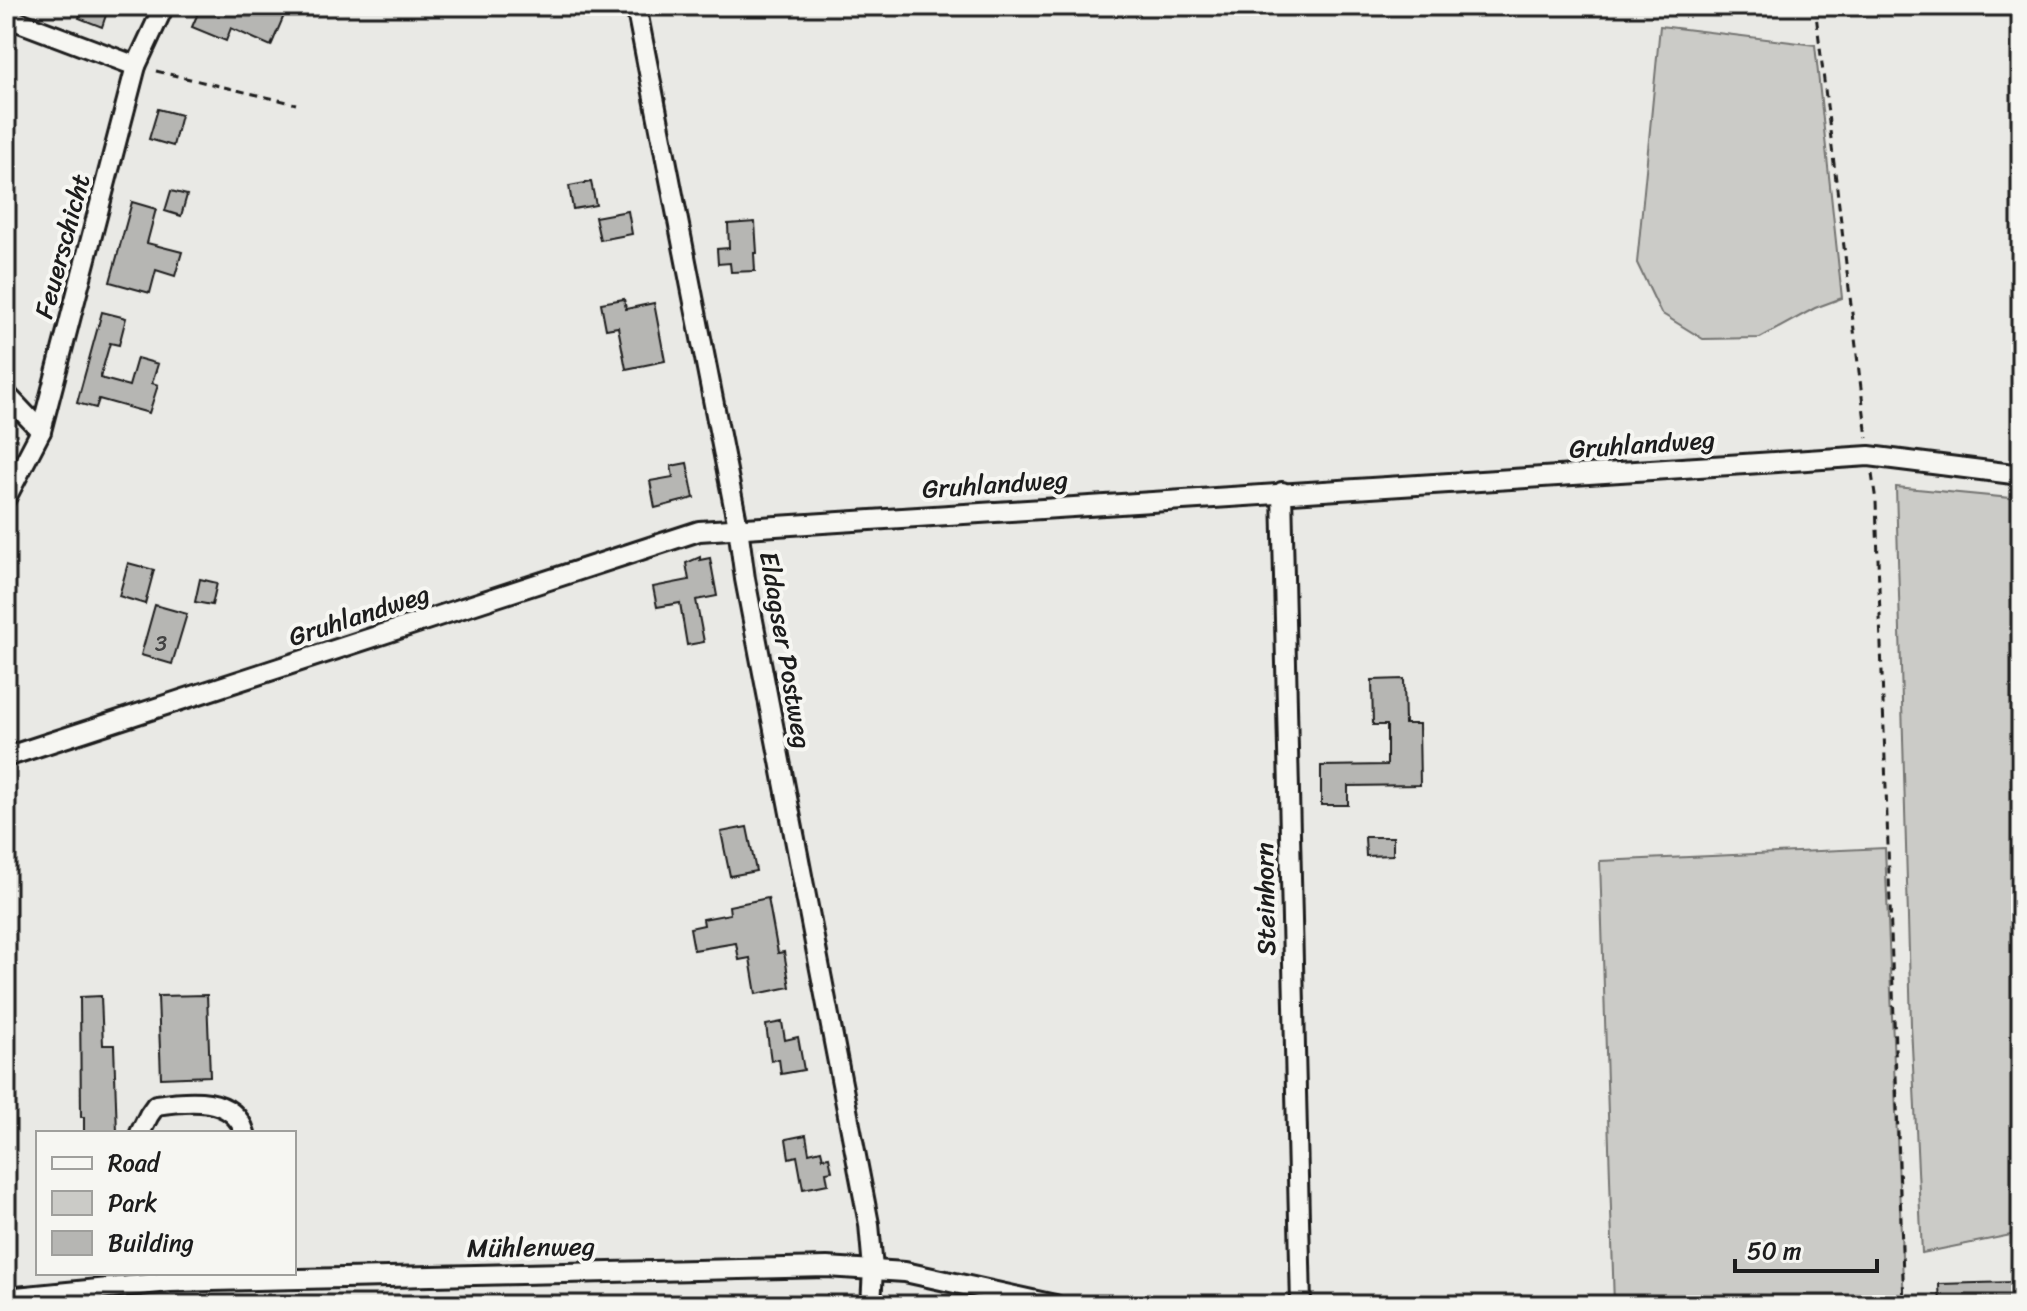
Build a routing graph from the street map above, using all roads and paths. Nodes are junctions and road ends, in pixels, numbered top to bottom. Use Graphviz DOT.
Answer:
graph roads {
  1 [pos="164,6"];
  2 [pos="636,6"];
  3 [pos="1815,6"];
  4 [pos="6,17"];
  5 [pos="136,66"];
  6 [pos="296,104"];
  7 [pos="6,394"];
  8 [pos="41,431"];
  9 [pos="1869,456"];
  10 [pos="2021,475"];
  11 [pos="1282,492"];
  12 [pos="6,498"];
  13 [pos="738,527"];
  14 [pos="6,757"];
  15 [pos="141,1131"];
  16 [pos="244,1131"];
  17 [pos="873,1269"];
  18 [pos="251,1276"];
  19 [pos="112,1280"];
  20 [pos="6,1298"];
  21 [pos="871,1305"];
  22 [pos="1055,1305"];
  23 [pos="1301,1305"];
  24 [pos="1904,1305"];
  1 -- 5 [label="street, Feuerschicht"];
  2 -- 13 [label="street, Eldagser Postweg"];
  3 -- 9 [label="path"];
  4 -- 5 [label="street"];
  5 -- 6 [label="path"];
  5 -- 8 [label="street, Feuerschicht"];
  7 -- 8 [label="street"];
  8 -- 12 [label="street, Feuerschicht"];
  9 -- 10 [label="street, Gruhlandweg"];
  9 -- 11 [label="street, Gruhlandweg"];
  9 -- 24 [label="path"];
  11 -- 13 [label="street, Gruhlandweg"];
  11 -- 23 [label="street, Steinhorn"];
  13 -- 14 [label="street, Gruhlandweg"];
  13 -- 17 [label="street, Eldagser Postweg"];
  15 -- 16 [label="street"];
  17 -- 18 [label="street, Mühlenweg"];
  17 -- 21 [label="street, Eldagser Postweg"];
  17 -- 22 [label="street, Mühlenweg"];
  18 -- 19 [label="street, Mühlenweg"];
  19 -- 20 [label="street, Mühlenweg"];
}
